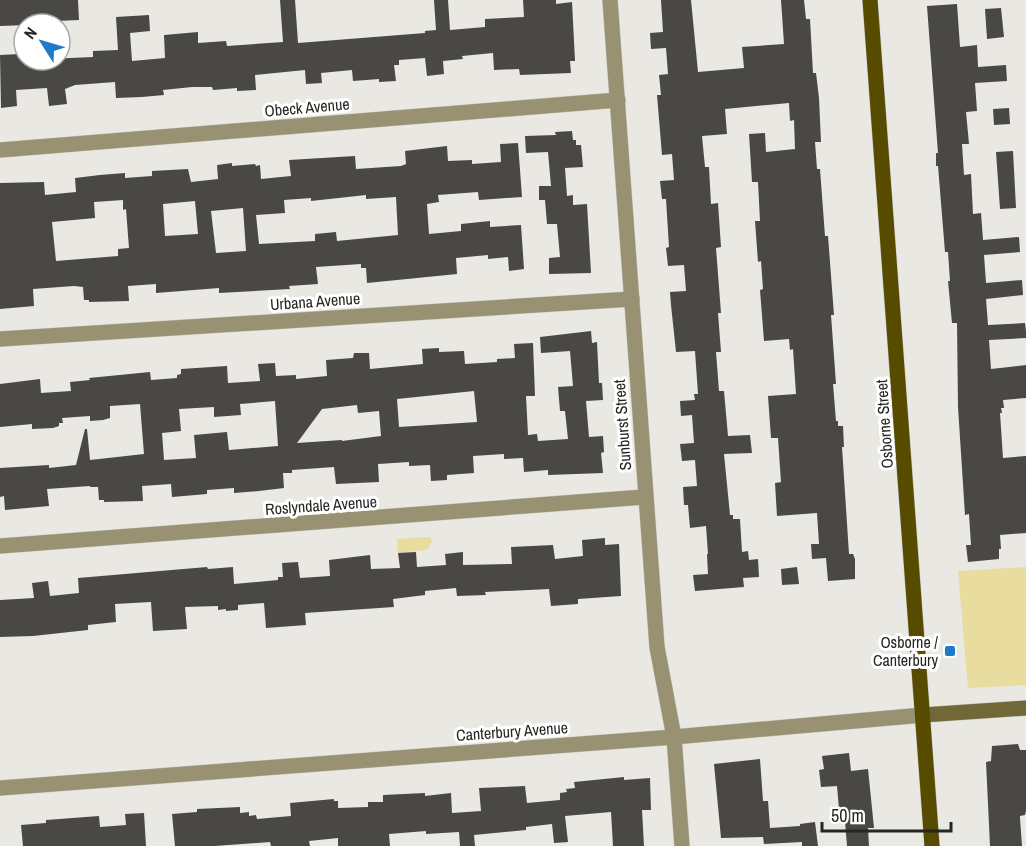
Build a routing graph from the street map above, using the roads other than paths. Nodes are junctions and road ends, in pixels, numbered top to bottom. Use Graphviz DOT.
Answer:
graph roads {
  1 [pos="610,0"];
  2 [pos="870,0"];
  3 [pos="618,100"];
  4 [pos="0,150"];
  5 [pos="632,299"];
  6 [pos="0,339"];
  7 [pos="644,497"];
  8 [pos="0,546"];
  9 [pos="1026,708"];
  10 [pos="923,715"];
  11 [pos="674,737"];
  12 [pos="0,788"];
  13 [pos="682,846"];
  14 [pos="932,846"];
  1 -- 3 [label="street, Sunburst Street"];
  2 -- 10 [label="main road, Osborne Street"];
  3 -- 4 [label="street, Obeck Avenue"];
  3 -- 5 [label="street, Sunburst Street"];
  5 -- 6 [label="street, Urbana Avenue"];
  5 -- 7 [label="street, Sunburst Street"];
  7 -- 8 [label="street, Roslyndale Avenue"];
  7 -- 11 [label="street, Sunburst Street"];
  9 -- 10 [label="street, Canterbury Avenue"];
  10 -- 11 [label="street, Canterbury Avenue"];
  10 -- 14 [label="main road, Osborne Street"];
  11 -- 12 [label="street, Canterbury Avenue"];
  11 -- 13 [label="street, Sunburst Street"];
}
